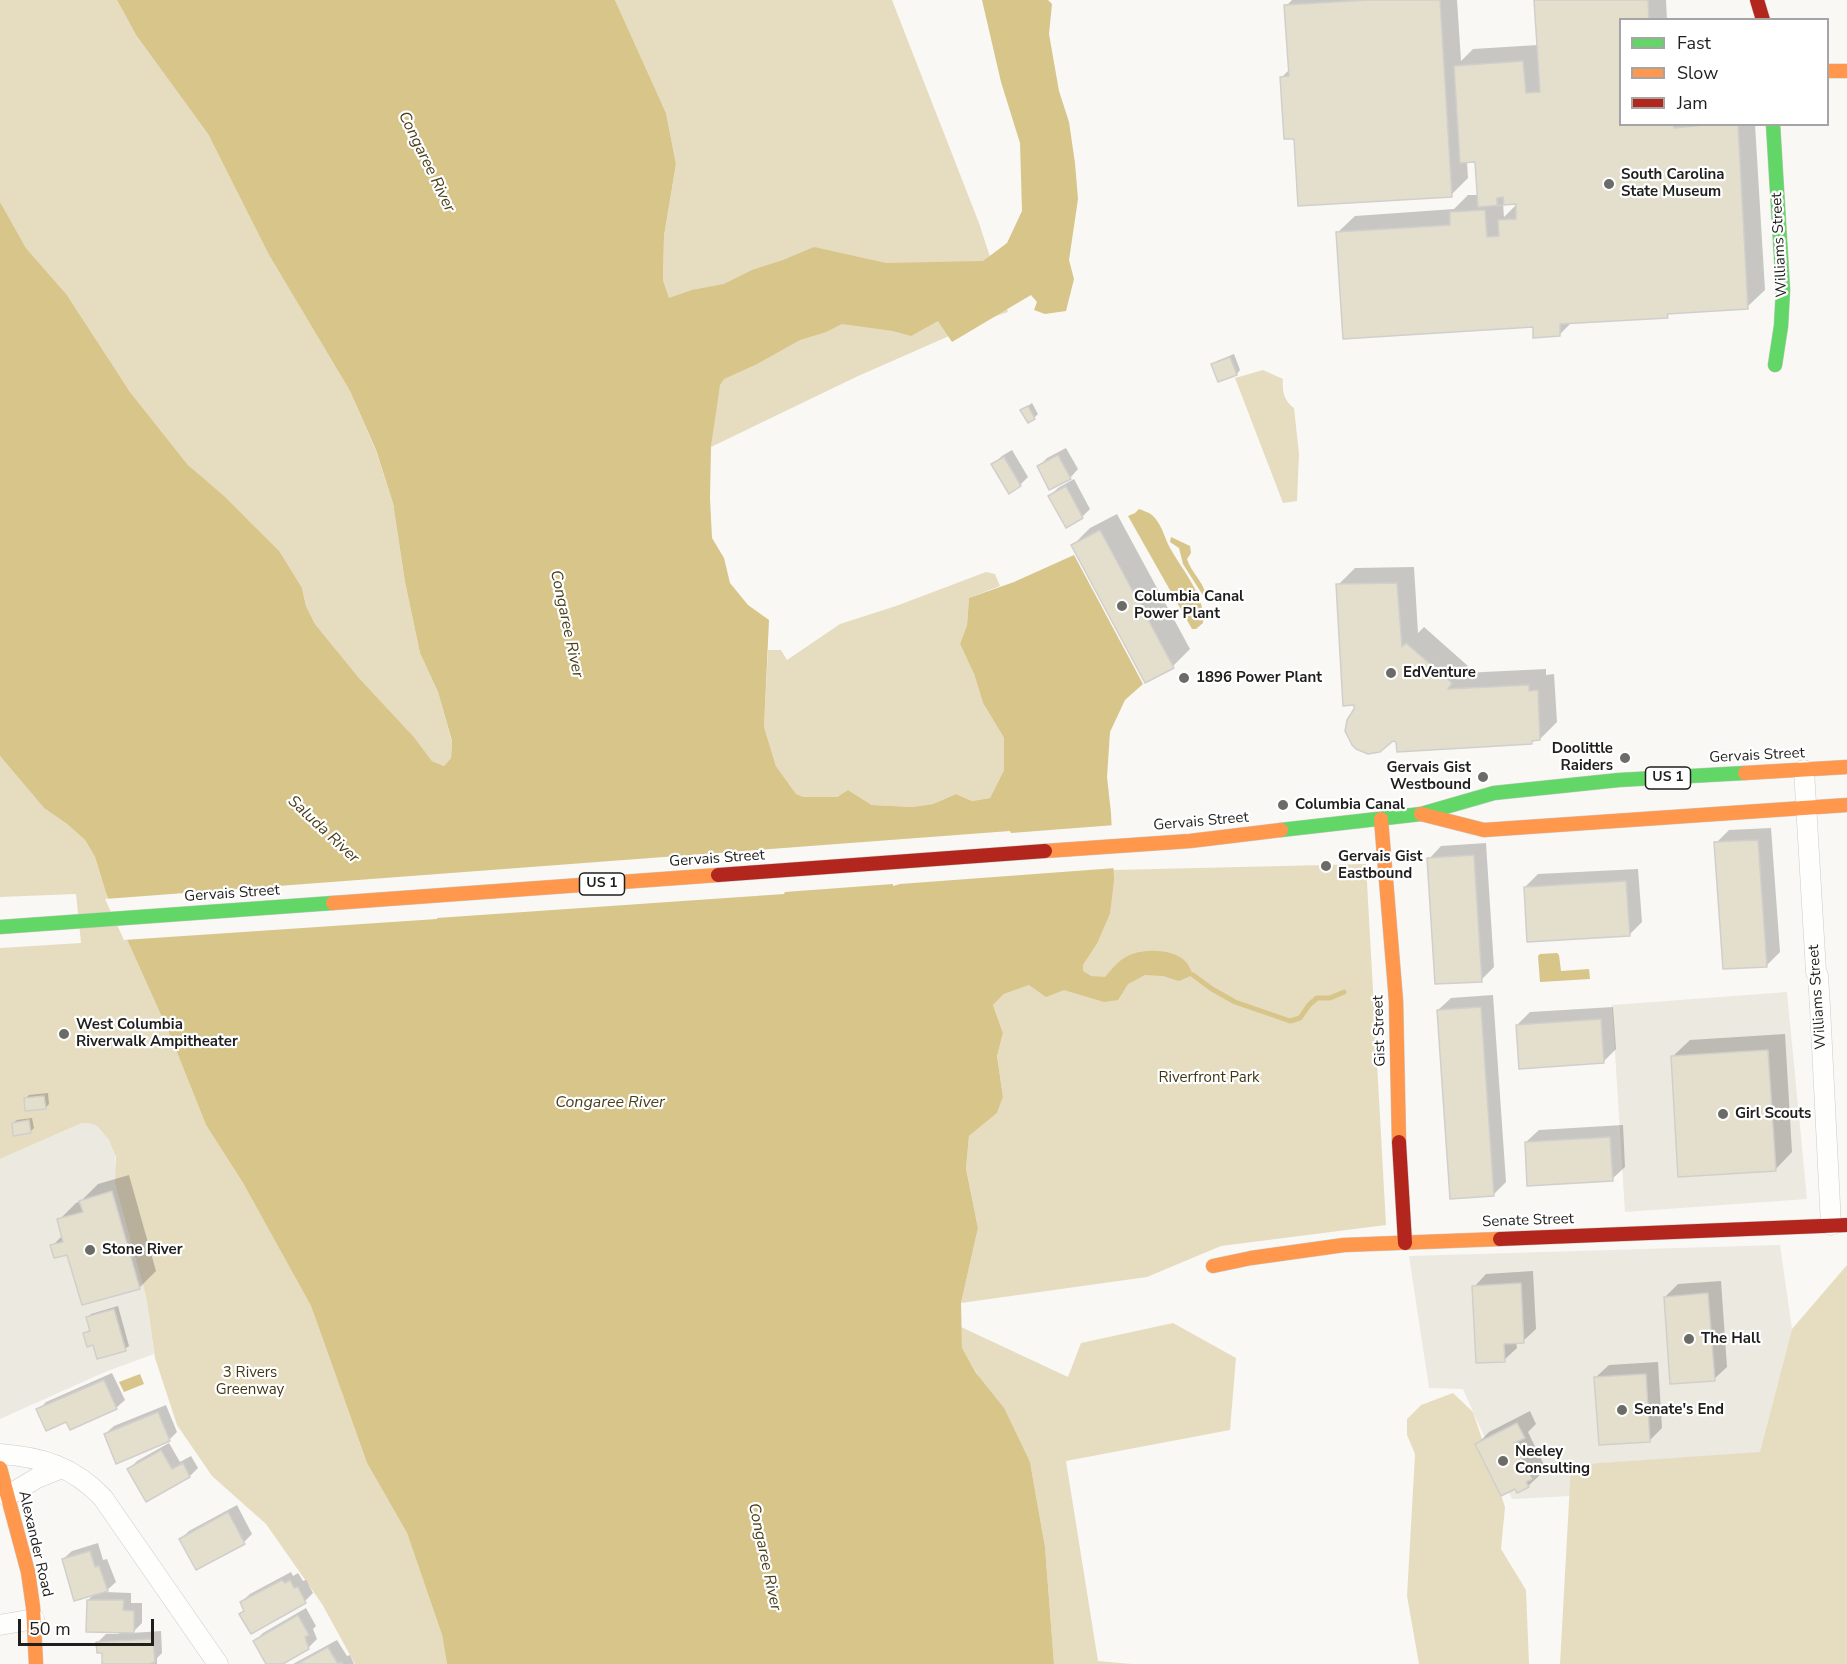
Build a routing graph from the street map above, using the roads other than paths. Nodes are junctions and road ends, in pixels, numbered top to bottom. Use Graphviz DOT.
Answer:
graph roads {
  1 [pos="1757,0"];
  2 [pos="1762,18"];
  3 [pos="1829,71"];
  4 [pos="1847,71"];
  5 [pos="1773,126"];
  6 [pos="1775,366"];
  7 [pos="1847,767"];
  8 [pos="1804,770"];
  9 [pos="1847,805"];
  10 [pos="1806,808"];
  11 [pos="1421,814"];
  12 [pos="1381,819"];
  13 [pos="7,927"];
  14 [pos="1839,1225"];
  15 [pos="1405,1243"];
  16 [pos="1213,1266"];
  17 [pos="0,1454"];
  18 [pos="0,1468"];
  19 [pos="62,1468"];
  20 [pos="7,1496"];
  21 [pos="34,1619"];
  22 [pos="0,1625"];
  23 [pos="36,1664"];
  24 [pos="218,1664"];
  1 -- 2 [label="main road"];
  3 -- 4 [label="main road"];
  5 -- 6 [label="main road, Williams Street"];
  7 -- 8 [label="main road, Gervais Street / US 1"];
  8 -- 10 [label="street, Williams Street"];
  8 -- 11 [label="main road, Gervais Street / US 1"];
  9 -- 10 [label="main road, Gervais Street"];
  10 -- 11 [label="main road, Gervais Street"];
  10 -- 14 [label="street, Williams Street"];
  11 -- 12 [label="main road, Gervais Street / US 1"];
  12 -- 13 [label="main road, Gervais Street / US 1"];
  12 -- 15 [label="main road, Gist Street"];
  14 -- 15 [label="main road, Senate Street"];
  15 -- 16 [label="main road, Senate Street"];
  17 -- 19 [label="street"];
  18 -- 20 [label="main road, Alexander Road"];
  19 -- 20 [label="street"];
  19 -- 24 [label="street"];
  20 -- 21 [label="main road, Alexander Road"];
  21 -- 22 [label="street"];
  21 -- 23 [label="main road, Alexander Road"];
}
